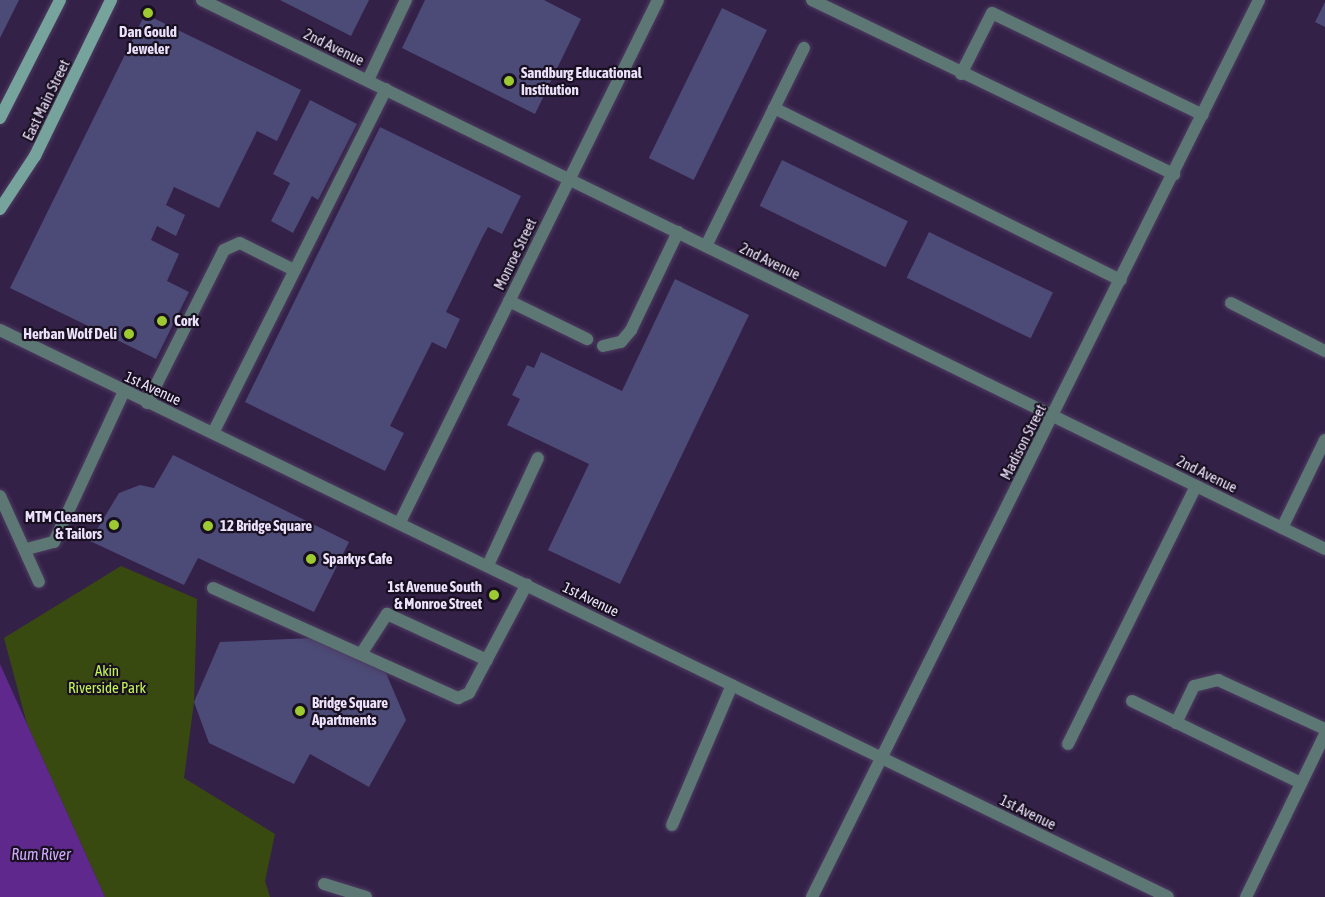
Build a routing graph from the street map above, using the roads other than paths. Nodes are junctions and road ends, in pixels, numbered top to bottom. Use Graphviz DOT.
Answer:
graph roads {
  1 [pos="60,0"];
  2 [pos="111,0"];
  3 [pos="202,0"];
  4 [pos="406,0"];
  5 [pos="658,0"];
  6 [pos="812,0"];
  7 [pos="1259,0"];
  8 [pos="804,48"];
  9 [pos="961,74"];
  10 [pos="368,80"];
  11 [pos="386,89"];
  12 [pos="774,108"];
  13 [pos="1,114"];
  14 [pos="1203,115"];
  15 [pos="1174,174"];
  16 [pos="569,177"];
  17 [pos="0,209"];
  18 [pos="678,232"];
  19 [pos="706,246"];
  20 [pos="294,270"];
  21 [pos="1121,280"];
  22 [pos="508,301"];
  23 [pos="1231,303"];
  24 [pos="0,330"];
  25 [pos="587,339"];
  26 [pos="603,346"];
  27 [pos="1325,351"];
  28 [pos="124,392"];
  29 [pos="147,403"];
  30 [pos="1052,417"];
  31 [pos="213,433"];
  32 [pos="1325,440"];
  33 [pos="538,458"];
  34 [pos="1196,486"];
  35 [pos="0,496"];
  36 [pos="400,522"];
  37 [pos="1282,528"];
  38 [pos="27,549"];
  39 [pos="1325,549"];
  40 [pos="488,565"];
  41 [pos="39,582"];
  42 [pos="527,585"];
  43 [pos="213,588"];
  44 [pos="361,654"];
  45 [pos="488,660"];
  46 [pos="732,685"];
  47 [pos="1132,701"];
  48 [pos="1176,723"];
  49 [pos="1325,731"];
  50 [pos="1068,744"];
  51 [pos="882,758"];
  52 [pos="1301,783"];
  53 [pos="672,825"];
  54 [pos="324,884"];
  55 [pos="366,897"];
  56 [pos="812,897"];
  57 [pos="1168,897"];
  58 [pos="1246,897"];
  1 -- 13 [label="main road"];
  2 -- 17 [label="main road, East Main Street"];
  3 -- 10 [label="street, 2nd Avenue"];
  4 -- 10 [label="street"];
  5 -- 16 [label="street, Monroe Street"];
  6 -- 9 [label="street"];
  7 -- 14 [label="street, Madison Street"];
  8 -- 12 [label="street"];
  9 -- 14 [label="street"];
  9 -- 15 [label="street"];
  10 -- 11 [label="street, 2nd Avenue"];
  11 -- 16 [label="street, 2nd Avenue"];
  11 -- 20 [label="street"];
  12 -- 19 [label="street"];
  12 -- 21 [label="street"];
  14 -- 15 [label="street, Madison Street"];
  15 -- 21 [label="street, Madison Street"];
  16 -- 18 [label="street, 2nd Avenue"];
  16 -- 22 [label="street, Monroe Street"];
  18 -- 19 [label="street, 2nd Avenue"];
  18 -- 26 [label="street"];
  19 -- 30 [label="street, 2nd Avenue"];
  20 -- 29 [label="street"];
  20 -- 31 [label="street"];
  21 -- 30 [label="street, Madison Street"];
  22 -- 25 [label="street"];
  22 -- 36 [label="street, Monroe Street"];
  23 -- 27 [label="street"];
  24 -- 28 [label="street, 1st Avenue"];
  28 -- 29 [label="street, 1st Avenue"];
  28 -- 38 [label="street"];
  29 -- 31 [label="street, 1st Avenue"];
  30 -- 34 [label="street, 2nd Avenue"];
  30 -- 51 [label="street, Madison Street"];
  31 -- 36 [label="street, 1st Avenue"];
  32 -- 37 [label="street"];
  33 -- 40 [label="street"];
  34 -- 37 [label="street, 2nd Avenue"];
  34 -- 50 [label="street"];
  35 -- 38 [label="street"];
  36 -- 40 [label="street, 1st Avenue"];
  37 -- 39 [label="street, 2nd Avenue"];
  38 -- 41 [label="street"];
  40 -- 42 [label="street, 1st Avenue"];
  42 -- 45 [label="street"];
  42 -- 46 [label="street, 1st Avenue"];
  43 -- 44 [label="street"];
  44 -- 45 [label="street"];
  44 -- 45 [label="street"];
  46 -- 51 [label="street, 1st Avenue"];
  46 -- 53 [label="street"];
  47 -- 48 [label="street"];
  48 -- 49 [label="street"];
  48 -- 52 [label="street"];
  49 -- 52 [label="street"];
  51 -- 56 [label="street, Madison Street"];
  51 -- 57 [label="street, 1st Avenue"];
  52 -- 58 [label="street"];
  54 -- 55 [label="street"];
}
